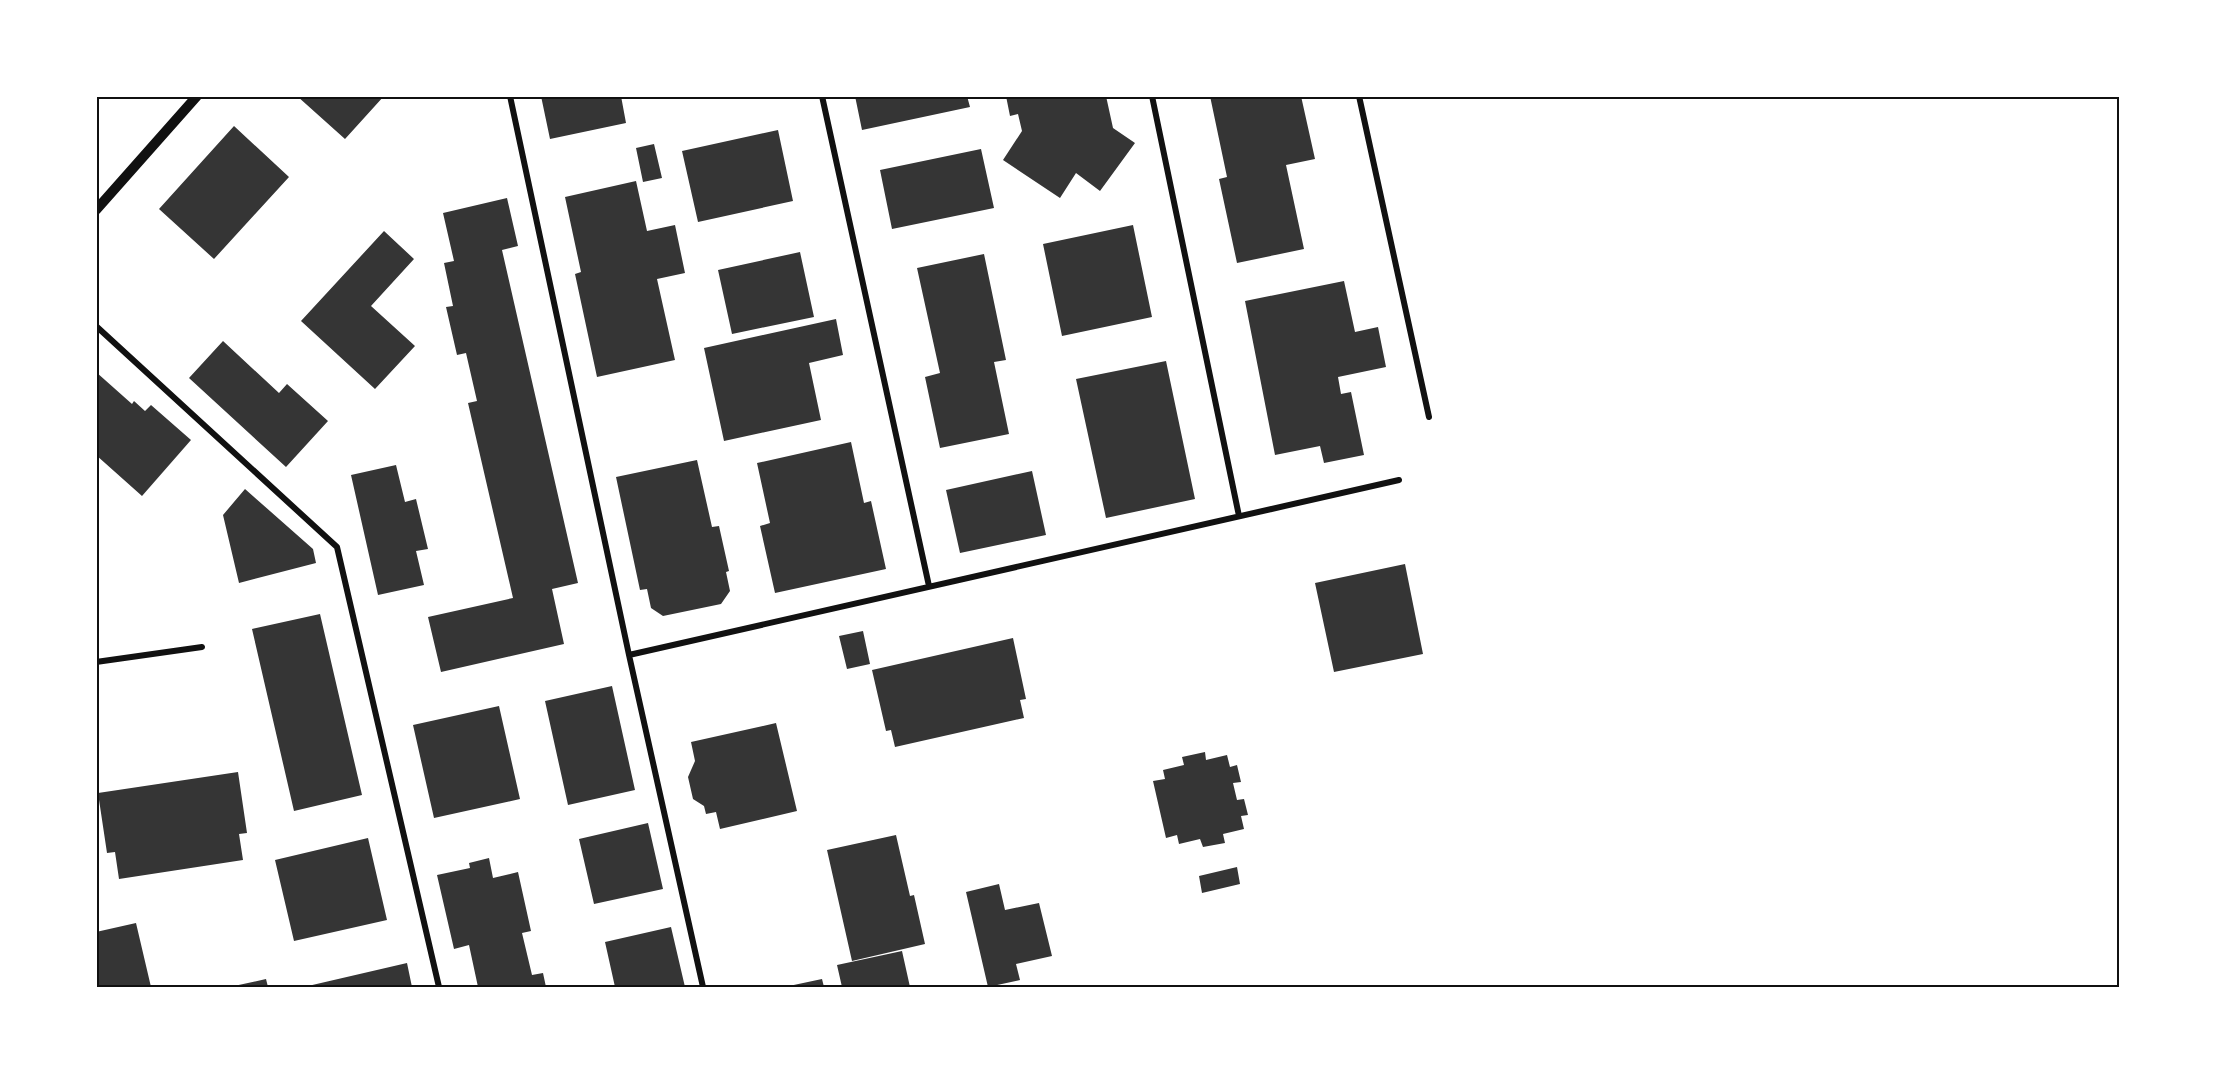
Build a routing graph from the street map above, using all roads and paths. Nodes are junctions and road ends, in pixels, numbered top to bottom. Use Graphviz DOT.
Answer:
graph roads {
  1 [pos="197,96"];
  2 [pos="510,96"];
  3 [pos="822,96"];
  4 [pos="1152,96"];
  5 [pos="1359,96"];
  6 [pos="96,210"];
  7 [pos="96,326"];
  8 [pos="1429,417"];
  9 [pos="1399,480"];
  10 [pos="1239,516"];
  11 [pos="929,586"];
  12 [pos="202,647"];
  13 [pos="629,655"];
  14 [pos="96,662"];
  15 [pos="438,987"];
  16 [pos="702,987"];
  1 -- 6 [label="street"];
  2 -- 13 [label="street"];
  3 -- 11 [label="street"];
  4 -- 10 [label="street"];
  5 -- 8 [label="street"];
  7 -- 15 [label="street"];
  9 -- 10 [label="street"];
  10 -- 11 [label="street"];
  11 -- 13 [label="street"];
  12 -- 14 [label="street"];
  13 -- 16 [label="street"];
}
